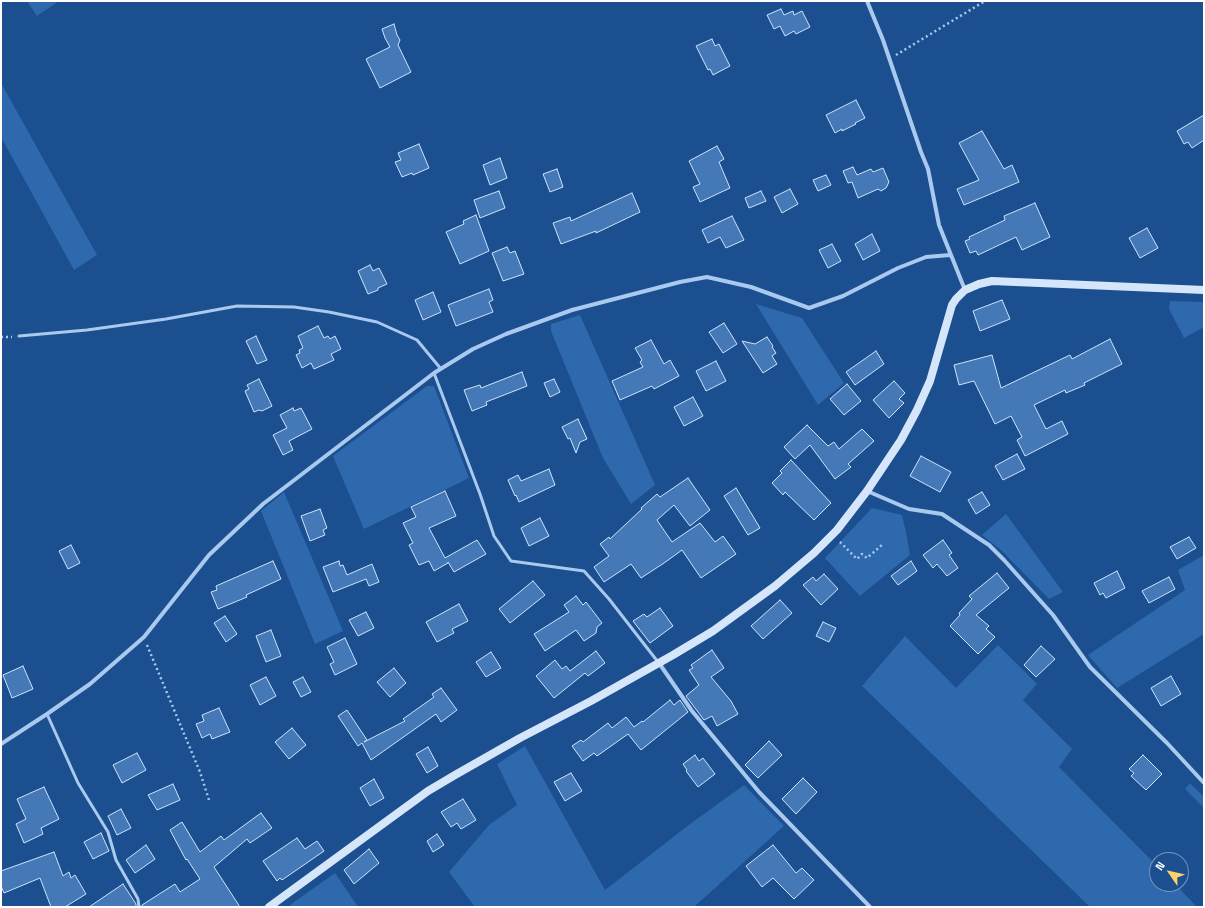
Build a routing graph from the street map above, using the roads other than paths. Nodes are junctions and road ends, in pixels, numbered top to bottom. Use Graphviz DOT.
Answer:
graph roads {
  1 [pos="866,1"];
  2 [pos="950,254"];
  3 [pos="965,290"];
  4 [pos="1204,290"];
  5 [pos="19,336"];
  6 [pos="442,368"];
  7 [pos="434,373"];
  8 [pos="867,491"];
  9 [pos="659,663"];
  10 [pos="47,714"];
  11 [pos="1,744"];
  12 [pos="1204,783"];
  13 [pos="139,907"];
  14 [pos="269,907"];
  15 [pos="870,907"];
  1 -- 2 [label="street"];
  2 -- 3 [label="street"];
  2 -- 6 [label="street"];
  3 -- 4 [label="street"];
  3 -- 8 [label="street"];
  5 -- 6 [label="lane"];
  6 -- 7 [label="street"];
  7 -- 9 [label="lane"];
  7 -- 10 [label="street"];
  8 -- 9 [label="street"];
  8 -- 12 [label="street"];
  9 -- 14 [label="street"];
  9 -- 15 [label="street"];
  10 -- 11 [label="street"];
  10 -- 13 [label="lane"];
}
